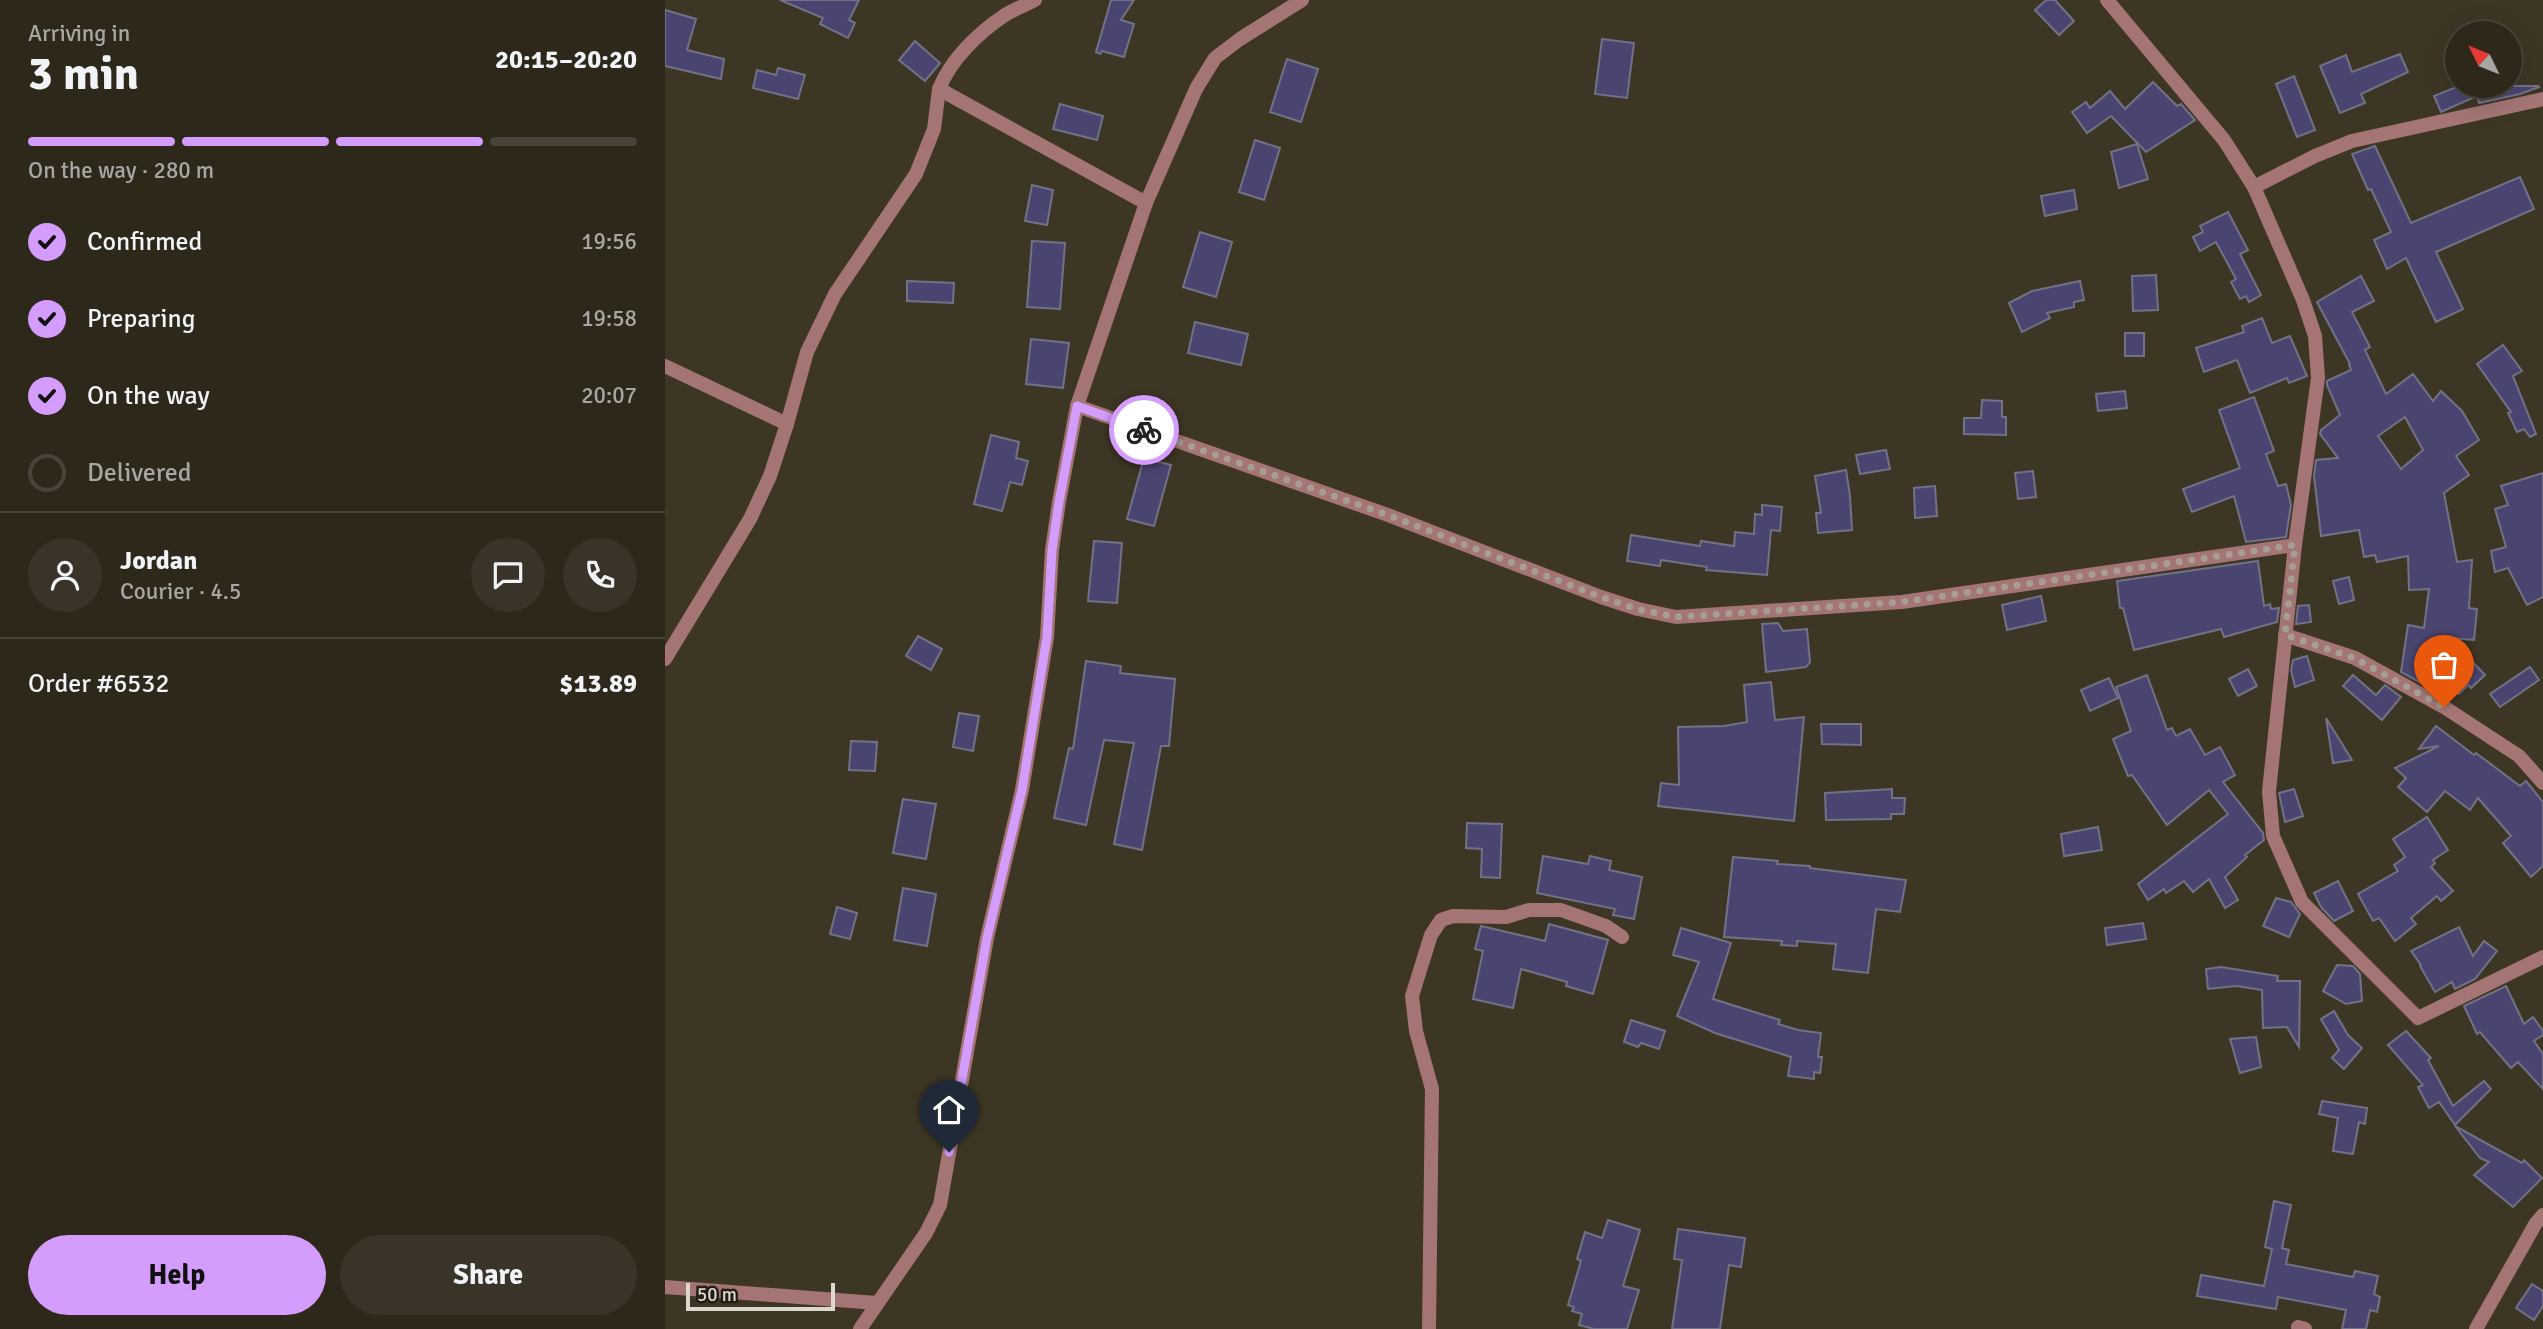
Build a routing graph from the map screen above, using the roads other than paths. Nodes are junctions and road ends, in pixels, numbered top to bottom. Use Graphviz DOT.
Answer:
graph roads {
  1 [pos="1035,0"];
  2 [pos="1302,0"];
  3 [pos="2107,0"];
  4 [pos="939,89"];
  5 [pos="2543,99"];
  6 [pos="2254,187"];
  7 [pos="1146,203"];
  8 [pos="665,366"];
  9 [pos="1077,406"];
  10 [pos="787,424"];
  11 [pos="2295,545"];
  12 [pos="2285,635"];
  13 [pos="665,659"];
  14 [pos="2543,783"];
  15 [pos="1622,937"];
  16 [pos="2543,957"];
  17 [pos="2543,1215"];
  18 [pos="665,1287"];
  19 [pos="877,1303"];
  20 [pos="860,1329"];
  21 [pos="1429,1329"];
  22 [pos="2476,1329"];
  1 -- 4 [label="street"];
  2 -- 7 [label="street"];
  3 -- 6 [label="street"];
  4 -- 7 [label="street"];
  4 -- 10 [label="street"];
  5 -- 6 [label="street"];
  6 -- 11 [label="street"];
  7 -- 9 [label="street"];
  8 -- 10 [label="street"];
  9 -- 11 [label="street"];
  9 -- 19 [label="street"];
  10 -- 13 [label="street"];
  11 -- 12 [label="street"];
  12 -- 14 [label="street"];
  12 -- 16 [label="street"];
  15 -- 21 [label="street"];
  17 -- 22 [label="street"];
  18 -- 19 [label="street"];
  19 -- 20 [label="street"];
}
